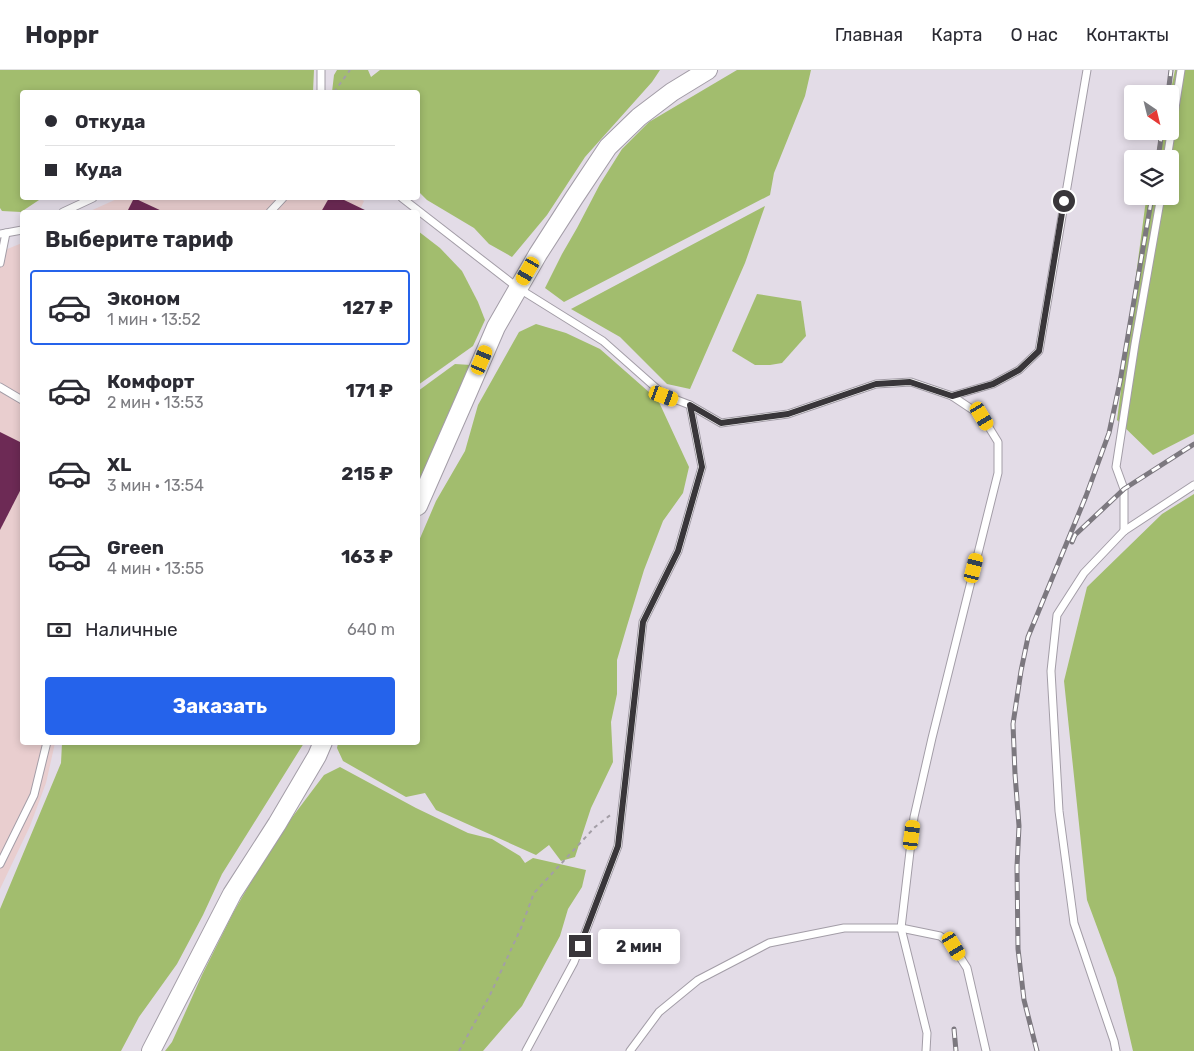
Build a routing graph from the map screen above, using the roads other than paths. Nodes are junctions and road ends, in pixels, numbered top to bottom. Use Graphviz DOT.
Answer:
graph roads {
  1 [pos="321,70"];
  2 [pos="708,70"];
  3 [pos="1087,70"];
  4 [pos="1181,70"];
  5 [pos="321,90"];
  6 [pos="1168,150"];
  7 [pos="89,200"];
  8 [pos="281,200"];
  9 [pos="405,200"];
  10 [pos="1159,205"];
  11 [pos="66,210"];
  12 [pos="272,210"];
  13 [pos="417,210"];
  14 [pos="420,212"];
  15 [pos="20,230"];
  16 [pos="3,234"];
  17 [pos="0,263"];
  18 [pos="518,288"];
  19 [pos="0,387"];
  20 [pos="952,396"];
  21 [pos="20,399"];
  22 [pos="690,405"];
  23 [pos="1194,485"];
  24 [pos="420,501"];
  25 [pos="1124,531"];
  26 [pos="46,745"];
  27 [pos="322,745"];
  28 [pos="0,864"];
  29 [pos="901,928"];
  30 [pos="151,1051"];
  31 [pos="526,1051"];
  32 [pos="630,1051"];
  33 [pos="926,1051"];
  34 [pos="986,1051"];
  35 [pos="1116,1051"];
  1 -- 5 [label="lane"];
  2 -- 18 [label="street"];
  3 -- 20 [label="lane"];
  4 -- 6 [label="lane"];
  7 -- 11 [label="lane"];
  8 -- 12 [label="lane"];
  9 -- 13 [label="lane"];
  10 -- 25 [label="lane"];
  14 -- 18 [label="lane"];
  15 -- 16 [label="lane"];
  16 -- 17 [label="lane"];
  18 -- 22 [label="lane"];
  18 -- 24 [label="street"];
  19 -- 21 [label="lane"];
  20 -- 22 [label="lane"];
  20 -- 29 [label="lane"];
  22 -- 31 [label="lane"];
  23 -- 25 [label="lane"];
  25 -- 35 [label="lane"];
  26 -- 28 [label="lane"];
  27 -- 30 [label="street"];
  29 -- 32 [label="lane"];
  29 -- 33 [label="lane"];
  29 -- 34 [label="lane"];
}
